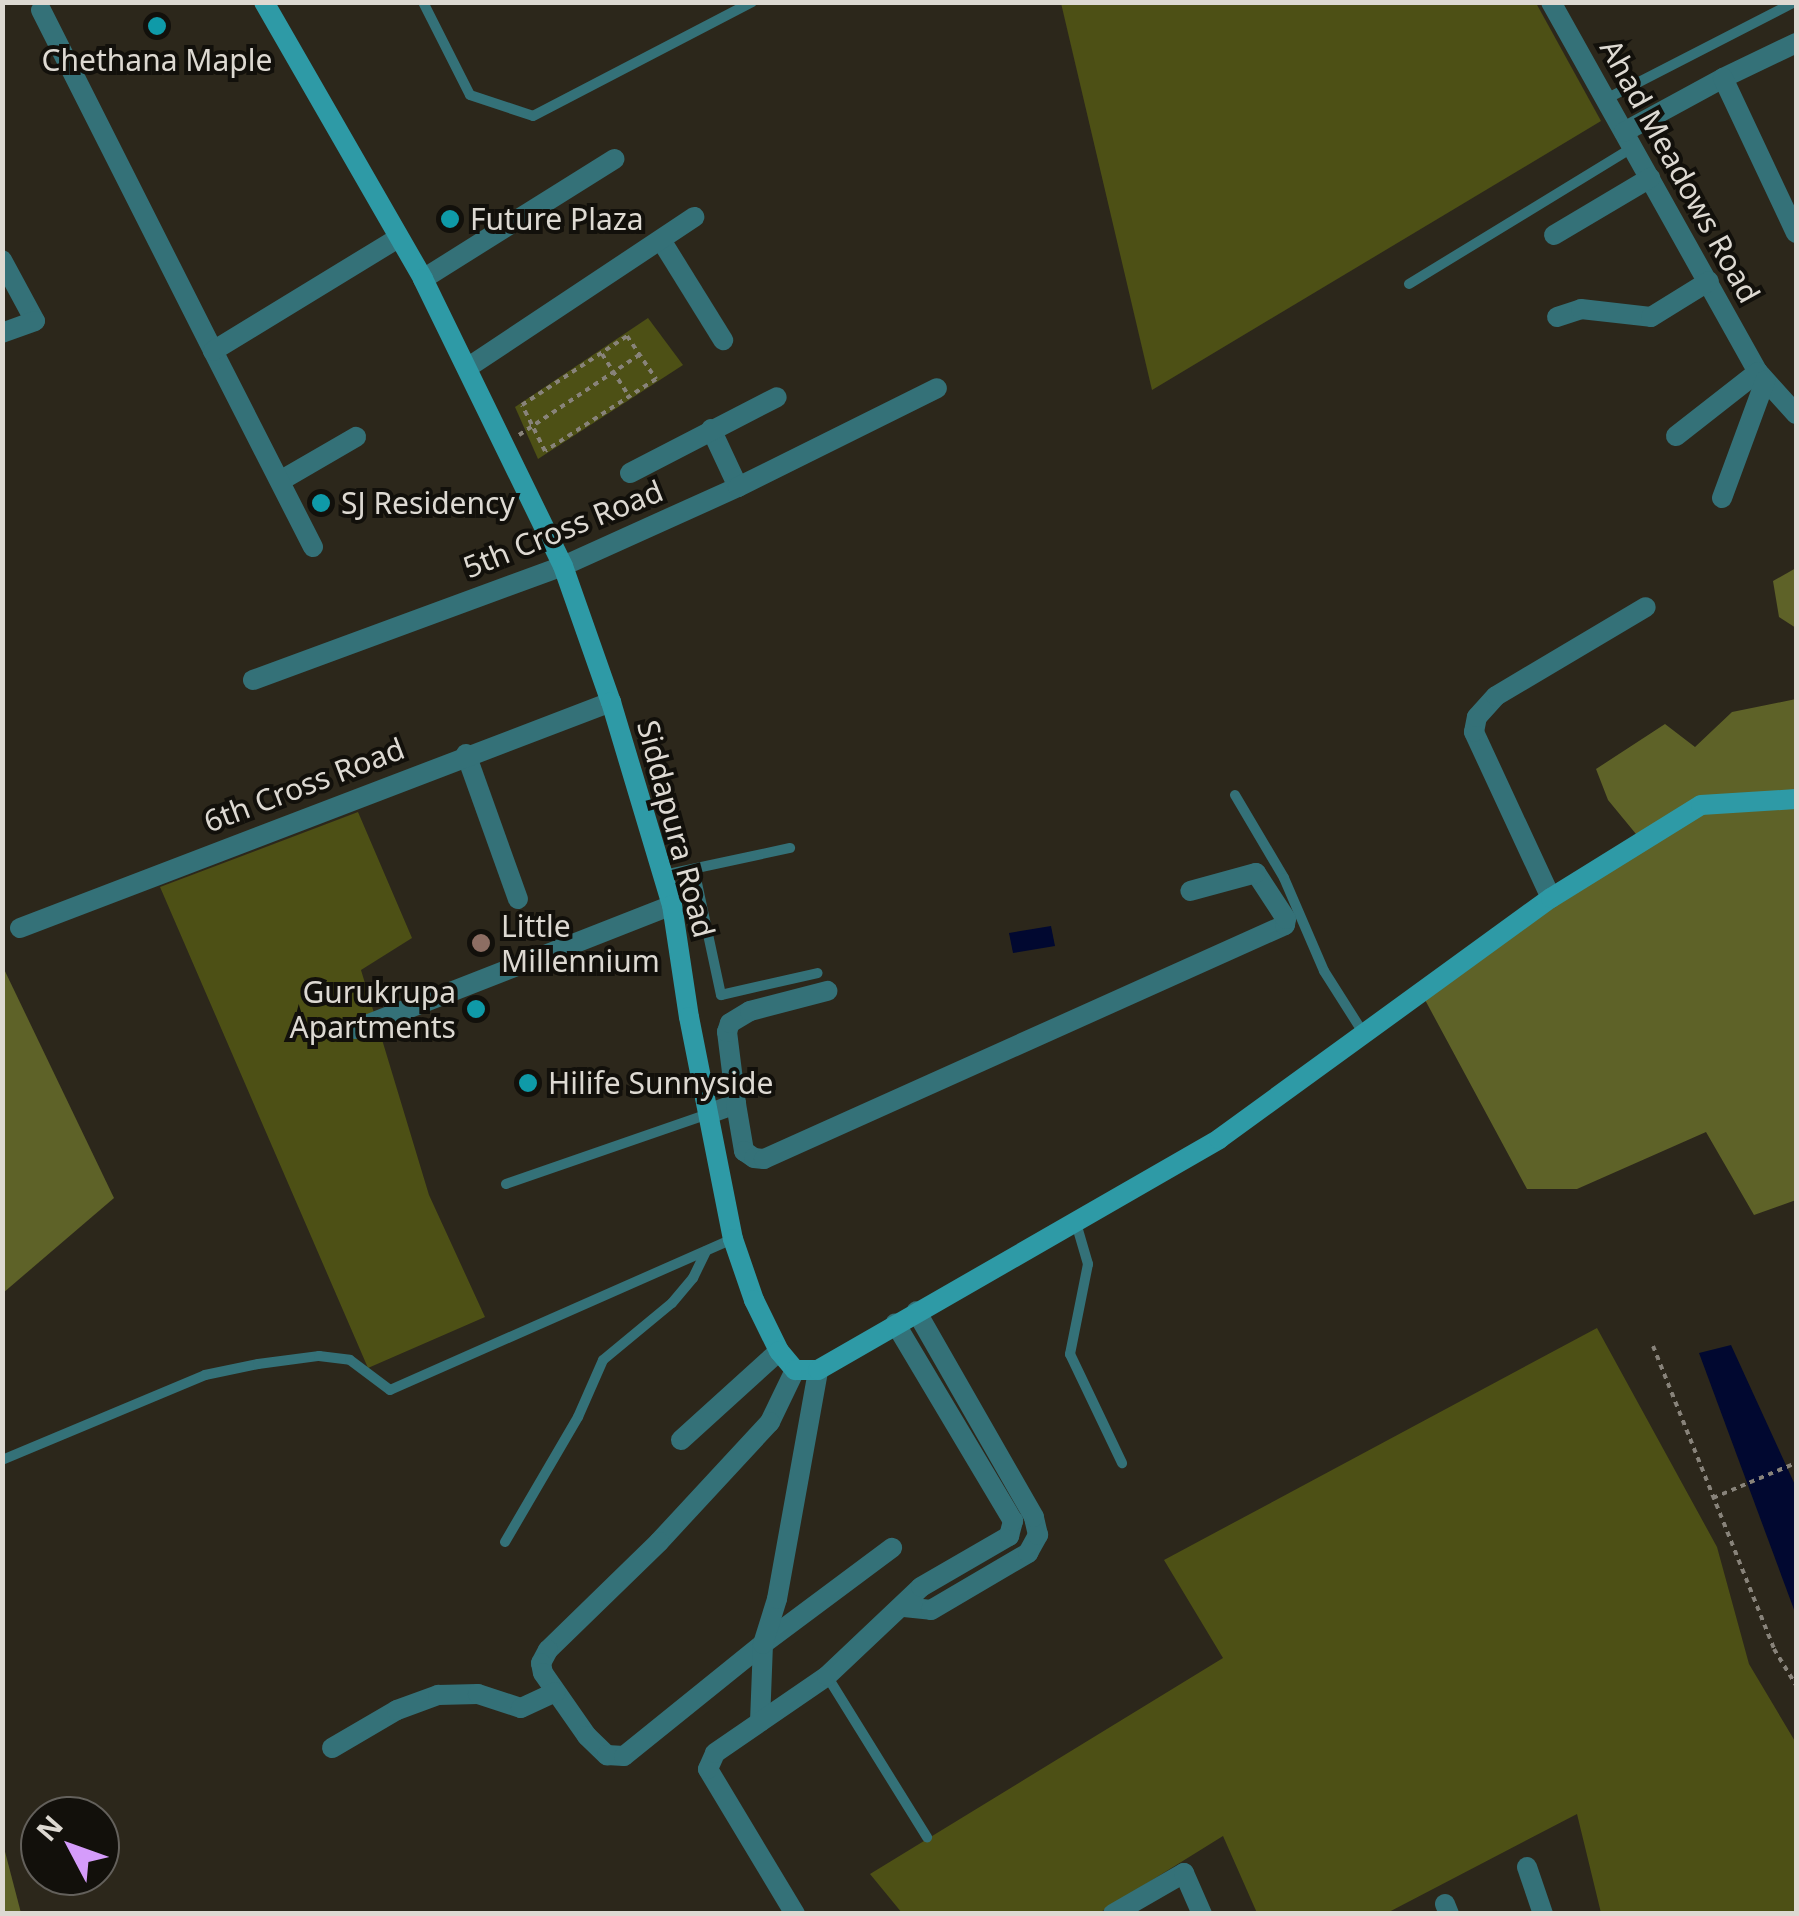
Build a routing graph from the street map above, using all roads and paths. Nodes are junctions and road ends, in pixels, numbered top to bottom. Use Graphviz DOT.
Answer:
graph roads {
  1 [pos="264,2"];
  2 [pos="423,2"];
  3 [pos="752,2"];
  4 [pos="1551,2"];
  5 [pos="1796,2"];
  6 [pos="41,10"];
  7 [pos="1796,43"];
  8 [pos="1723,78"];
  9 [pos="1605,100"];
  10 [pos="1628,140"];
  11 [pos="614,159"];
  12 [pos="1650,178"];
  13 [pos="694,217"];
  14 [pos="1796,234"];
  15 [pos="1554,235"];
  16 [pos="398,238"];
  17 [pos="662,240"];
  18 [pos="2,260"];
  19 [pos="423,279"];
  20 [pos="1709,281"];
  21 [pos="1410,284"];
  22 [pos="1557,318"];
  23 [pos="2,332"];
  24 [pos="723,340"];
  25 [pos="213,351"];
  26 [pos="601,353"];
  27 [pos="639,355"];
  28 [pos="467,368"];
  29 [pos="613,372"];
  30 [pos="1761,376"];
  31 [pos="937,388"];
  32 [pos="629,396"];
  33 [pos="777,398"];
  34 [pos="1796,414"];
  35 [pos="532,427"];
  36 [pos="710,430"];
  37 [pos="1676,436"];
  38 [pos="356,437"];
  39 [pos="630,473"];
  40 [pos="280,481"];
  41 [pos="738,487"];
  42 [pos="1722,498"];
  43 [pos="313,546"];
  44 [pos="563,566"];
  45 [pos="1646,607"];
  46 [pos="252,680"];
  47 [pos="611,702"];
  48 [pos="466,754"];
  49 [pos="1235,795"];
  50 [pos="1796,800"];
  51 [pos="790,848"];
  52 [pos="694,869"];
  53 [pos="663,876"];
  54 [pos="1190,891"];
  55 [pos="1551,898"];
  56 [pos="518,899"];
  57 [pos="672,906"];
  58 [pos="20,928"];
  59 [pos="822,982"];
  60 [pos="356,1029"];
  61 [pos="1364,1034"];
  62 [pos="736,1104"];
  63 [pos="708,1114"];
  64 [pos="506,1184"];
  65 [pos="1076,1224"];
  66 [pos="733,1238"];
  67 [pos="706,1250"];
  68 [pos="916,1311"];
  69 [pos="895,1324"];
  70 [pos="1653,1346"];
  71 [pos="779,1351"];
  72 [pos="795,1370"];
  73 [pos="818,1370"];
  74 [pos="681,1440"];
  75 [pos="2,1460"];
  76 [pos="1122,1463"];
  77 [pos="1796,1463"];
  78 [pos="1713,1498"];
  79 [pos="505,1542"];
  80 [pos="892,1548"];
  81 [pos="904,1607"];
  82 [pos="763,1644"];
  83 [pos="828,1676"];
  84 [pos="1796,1685"];
  85 [pos="556,1692"];
  86 [pos="760,1722"];
  87 [pos="332,1748"];
  88 [pos="926,1837"];
  89 [pos="1526,1866"];
  90 [pos="794,1914"];
  91 [pos="1113,1914"];
  92 [pos="1202,1914"];
  93 [pos="1543,1914"];
  1 -- 16 [label="street, Siddapura Road"];
  2 -- 3 [label="lane"];
  4 -- 9 [label="street, Ahad Meadows Road"];
  5 -- 9 [label="lane"];
  6 -- 25 [label="street"];
  7 -- 8 [label="street"];
  8 -- 10 [label="street"];
  8 -- 14 [label="street"];
  9 -- 10 [label="street, Ahad Meadows Road"];
  10 -- 12 [label="street, Ahad Meadows Road"];
  10 -- 21 [label="lane"];
  11 -- 19 [label="street"];
  12 -- 15 [label="street"];
  12 -- 20 [label="street, Ahad Meadows Road"];
  13 -- 17 [label="street"];
  16 -- 19 [label="street, Siddapura Road"];
  16 -- 25 [label="street"];
  17 -- 24 [label="street"];
  17 -- 28 [label="street"];
  18 -- 23 [label="street"];
  19 -- 28 [label="street, Siddapura Road"];
  20 -- 22 [label="street"];
  20 -- 30 [label="street, Ahad Meadows Road"];
  25 -- 40 [label="street"];
  26 -- 27 [label="path"];
  26 -- 29 [label="path"];
  26 -- 35 [label="path"];
  27 -- 29 [label="path"];
  27 -- 32 [label="path"];
  28 -- 44 [label="street, Siddapura Road"];
  29 -- 32 [label="path"];
  29 -- 35 [label="path"];
  30 -- 34 [label="street, Ahad Meadows Road"];
  30 -- 37 [label="street"];
  30 -- 42 [label="street"];
  31 -- 41 [label="street, 5th Cross Road"];
  32 -- 35 [label="path"];
  33 -- 36 [label="street"];
  36 -- 39 [label="street"];
  36 -- 41 [label="street"];
  38 -- 40 [label="street"];
  40 -- 43 [label="street"];
  41 -- 44 [label="street, 5th Cross Road"];
  44 -- 46 [label="street, 5th Cross Road"];
  44 -- 47 [label="street, Siddapura Road"];
  45 -- 55 [label="street"];
  47 -- 48 [label="street, 6th Cross Road"];
  47 -- 53 [label="street, Siddapura Road"];
  48 -- 56 [label="street"];
  48 -- 58 [label="street, 6th Cross Road"];
  49 -- 61 [label="lane"];
  50 -- 55 [label="street"];
  51 -- 52 [label="lane"];
  52 -- 53 [label="lane"];
  52 -- 59 [label="lane"];
  53 -- 57 [label="street, Siddapura Road"];
  54 -- 62 [label="street"];
  55 -- 61 [label="street"];
  57 -- 60 [label="street"];
  57 -- 63 [label="street, Siddapura Road"];
  59 -- 62 [label="street"];
  61 -- 65 [label="street"];
  62 -- 63 [label="street"];
  63 -- 64 [label="lane"];
  63 -- 66 [label="street, Siddapura Road"];
  65 -- 68 [label="street"];
  65 -- 76 [label="lane"];
  66 -- 67 [label="lane"];
  66 -- 71 [label="street, Siddapura Road"];
  67 -- 75 [label="lane"];
  67 -- 79 [label="lane"];
  68 -- 69 [label="street"];
  68 -- 81 [label="street"];
  69 -- 73 [label="street"];
  69 -- 81 [label="street"];
  70 -- 78 [label="path"];
  71 -- 72 [label="street, Siddapura Road"];
  71 -- 74 [label="street"];
  72 -- 73 [label="street"];
  72 -- 85 [label="street"];
  73 -- 82 [label="street"];
  77 -- 78 [label="path"];
  78 -- 84 [label="path"];
  80 -- 82 [label="street"];
  81 -- 83 [label="street"];
  82 -- 85 [label="street"];
  82 -- 86 [label="street"];
  83 -- 86 [label="street"];
  83 -- 88 [label="lane"];
  85 -- 87 [label="street"];
  86 -- 90 [label="street"];
  89 -- 93 [label="street"];
  91 -- 92 [label="street"];
}
